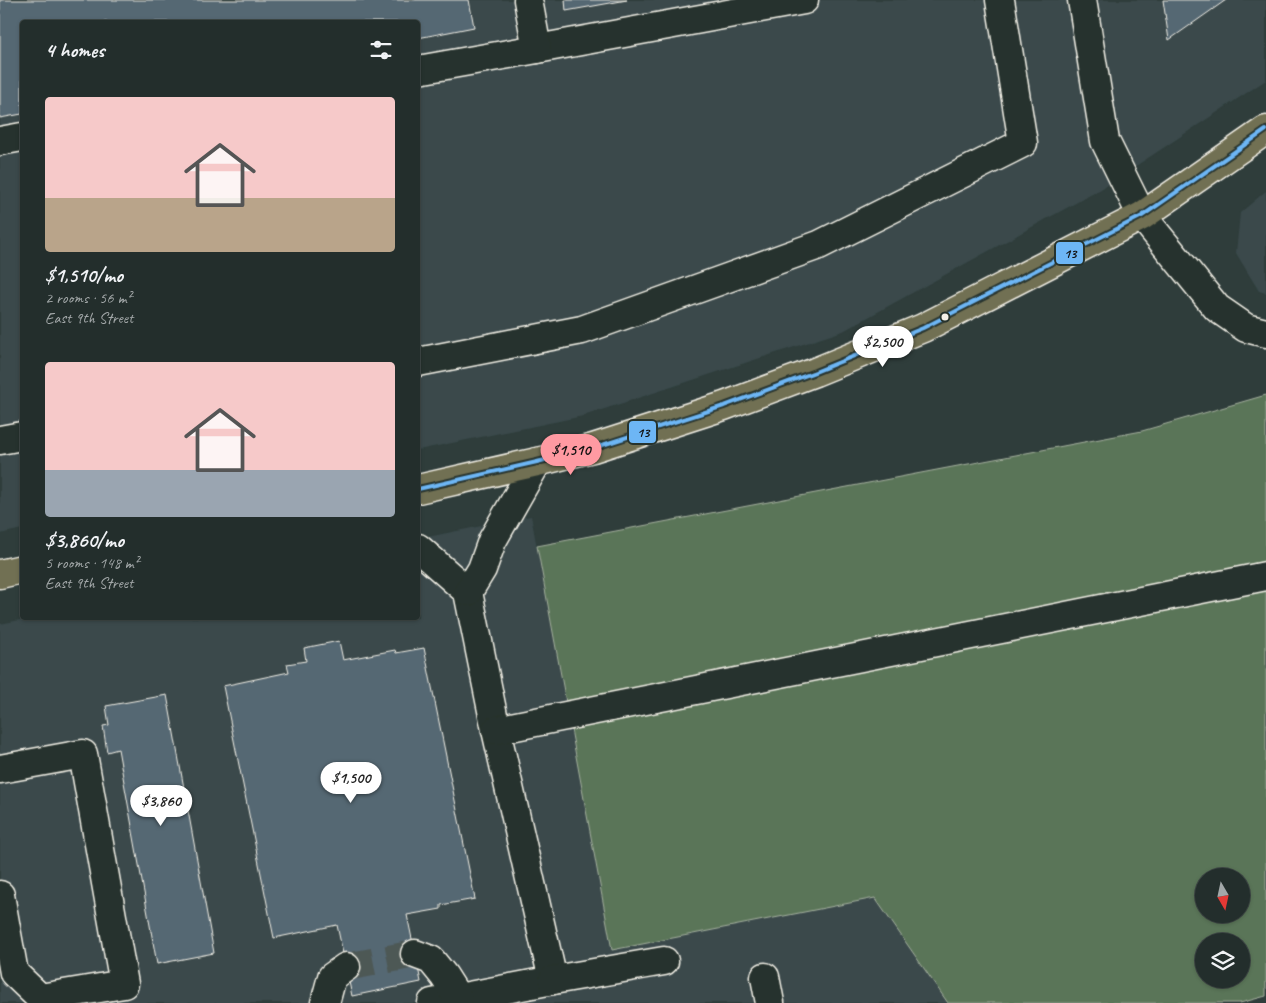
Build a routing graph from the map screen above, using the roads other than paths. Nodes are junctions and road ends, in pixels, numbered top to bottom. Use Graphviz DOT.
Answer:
graph roads {
  1 [pos="528,0"];
  2 [pos="804,0"];
  3 [pos="1000,0"];
  4 [pos="1082,0"];
  5 [pos="537,49"];
  6 [pos="420,70"];
  7 [pos="1266,130"];
  8 [pos="20,137"];
  9 [pos="0,141"];
  10 [pos="1142,216"];
  11 [pos="1266,333"];
  12 [pos="420,362"];
  13 [pos="20,436"];
  14 [pos="0,440"];
  15 [pos="537,462"];
  16 [pos="420,489"];
  17 [pos="420,550"];
  18 [pos="20,569"];
  19 [pos="0,574"];
  20 [pos="1266,576"];
  21 [pos="468,592"];
  22 [pos="496,730"];
  23 [pos="0,769"];
  24 [pos="0,895"];
  25 [pos="415,954"];
  26 [pos="664,961"];
  27 [pos="346,967"];
  28 [pos="7,974"];
  29 [pos="552,980"];
  30 [pos="458,998"];
  31 [pos="324,1003"];
  32 [pos="432,1003"];
  1 -- 5 [label="street"];
  2 -- 5 [label="street"];
  3 -- 12 [label="street"];
  4 -- 10 [label="street"];
  5 -- 6 [label="street"];
  7 -- 10 [label="main road"];
  8 -- 9 [label="street"];
  10 -- 11 [label="street"];
  10 -- 15 [label="main road"];
  13 -- 14 [label="street"];
  15 -- 16 [label="main road"];
  15 -- 21 [label="street"];
  17 -- 21 [label="street"];
  18 -- 19 [label="main road"];
  20 -- 22 [label="street"];
  21 -- 22 [label="street"];
  22 -- 29 [label="street"];
  23 -- 28 [label="street"];
  24 -- 28 [label="street"];
  25 -- 30 [label="street"];
  26 -- 29 [label="street"];
  27 -- 31 [label="street"];
  29 -- 30 [label="street"];
  30 -- 32 [label="street"];
}
